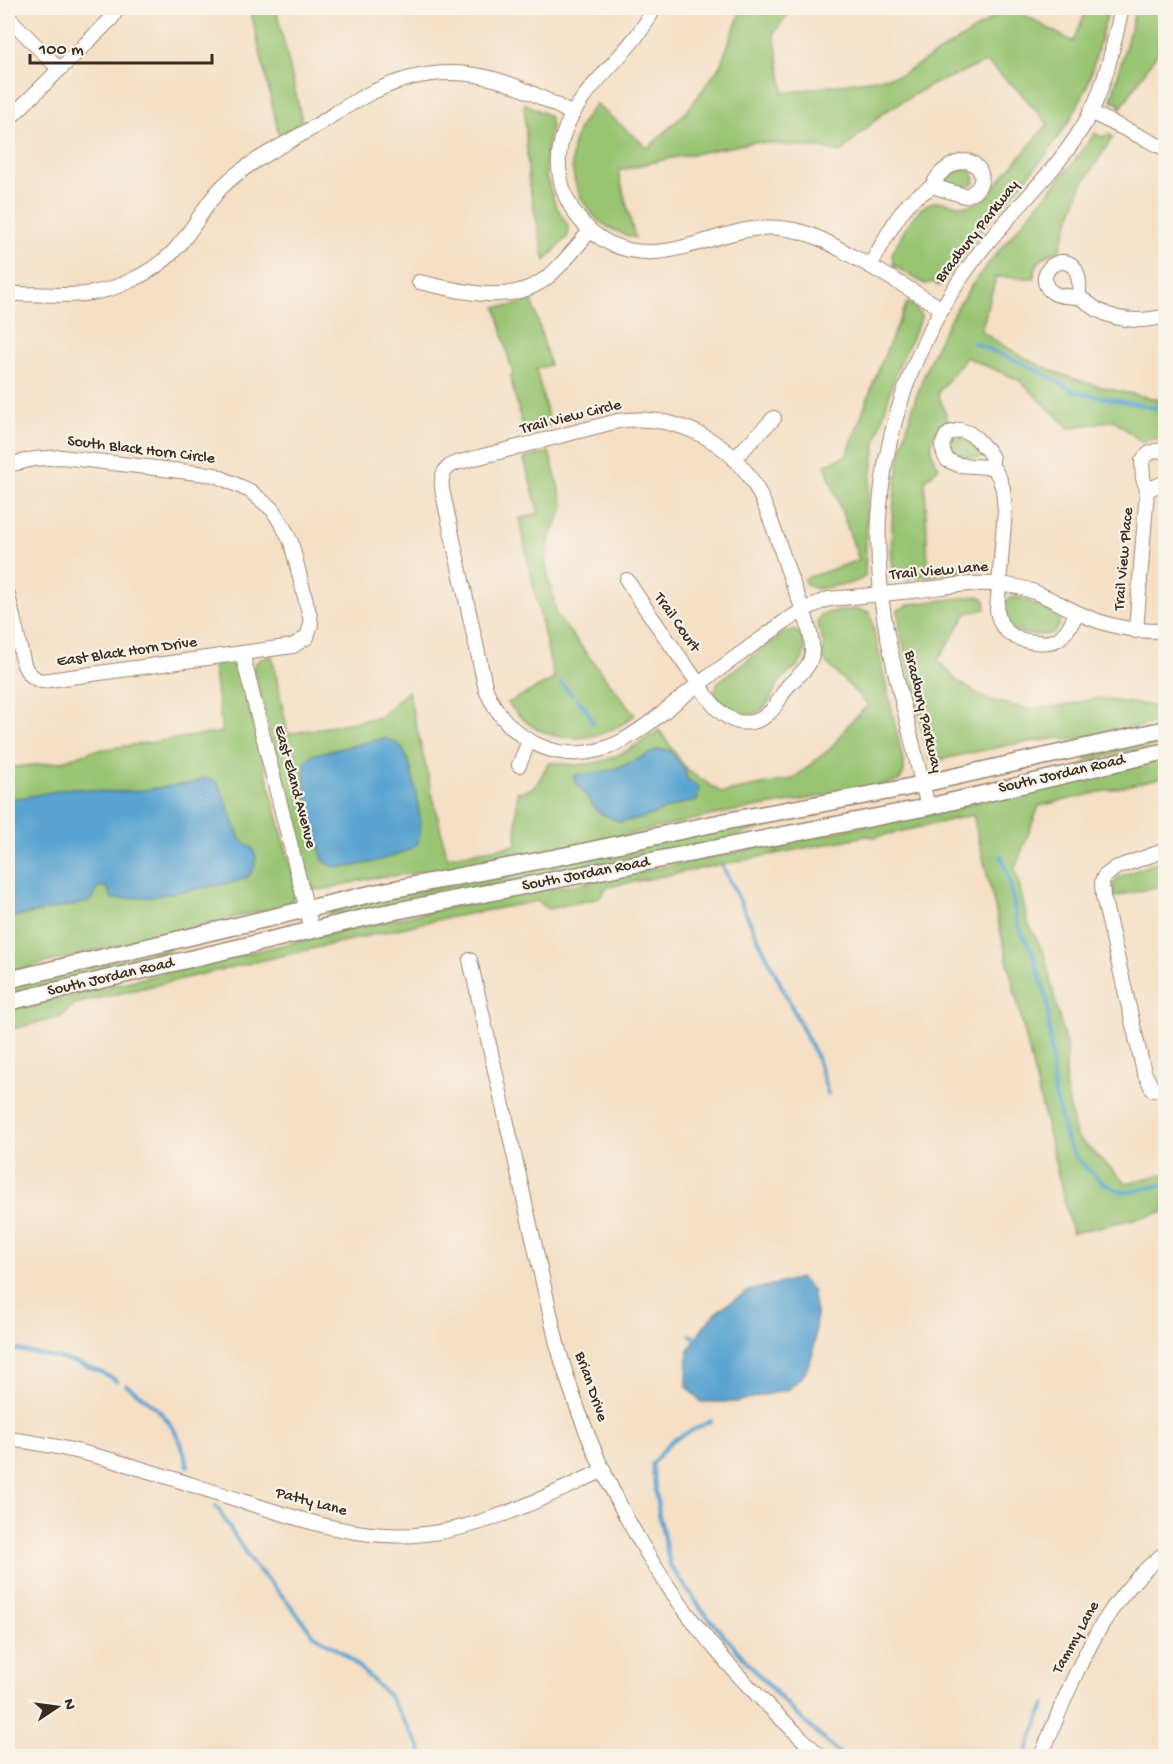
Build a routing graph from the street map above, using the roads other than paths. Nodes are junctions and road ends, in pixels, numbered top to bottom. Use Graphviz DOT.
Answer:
graph roads {
  1 [pos="118,8"];
  2 [pos="654,8"];
  3 [pos="1122,8"];
  4 [pos="8,17"];
  5 [pos="59,69"];
  6 [pos="1090,112"];
  7 [pos="572,114"];
  8 [pos="8,120"];
  9 [pos="1166,148"];
  10 [pos="932,186"];
  11 [pos="590,231"];
  12 [pos="870,266"];
  13 [pos="419,282"];
  14 [pos="8,294"];
  15 [pos="1078,297"];
  16 [pos="942,308"];
  17 [pos="1166,316"];
  18 [pos="774,418"];
  19 [pos="1166,451"];
  20 [pos="734,459"];
  21 [pos="8,465"];
  22 [pos="992,466"];
  23 [pos="1166,482"];
  24 [pos="1147,490"];
  25 [pos="627,580"];
  26 [pos="1000,584"];
  27 [pos="881,594"];
  28 [pos="8,595"];
  29 [pos="802,612"];
  30 [pos="1077,613"];
  31 [pos="1136,631"];
  32 [pos="1166,631"];
  33 [pos="242,653"];
  34 [pos="699,684"];
  35 [pos="1166,729"];
  36 [pos="529,741"];
  37 [pos="1166,751"];
  38 [pos="519,765"];
  39 [pos="922,784"];
  40 [pos="928,807"];
  41 [pos="1166,850"];
  42 [pos="307,908"];
  43 [pos="312,930"];
  44 [pos="470,960"];
  45 [pos="8,980"];
  46 [pos="8,1002"];
  47 [pos="1155,1093"];
  48 [pos="8,1440"];
  49 [pos="604,1470"];
  50 [pos="1166,1552"];
  51 [pos="820,1756"];
  52 [pos="1041,1756"];
  1 -- 5 [label="street"];
  2 -- 7 [label="street"];
  3 -- 6 [label="street, Bradbury Parkway"];
  4 -- 5 [label="street"];
  5 -- 8 [label="street"];
  6 -- 9 [label="street"];
  6 -- 16 [label="street, Bradbury Parkway"];
  7 -- 11 [label="street"];
  7 -- 14 [label="street"];
  10 -- 12 [label="street"];
  11 -- 12 [label="street"];
  11 -- 13 [label="street"];
  12 -- 16 [label="street"];
  15 -- 17 [label="street"];
  16 -- 27 [label="street, Bradbury Parkway"];
  18 -- 20 [label="street"];
  19 -- 24 [label="street, Trail View Place"];
  20 -- 29 [label="street, Trail View Circle"];
  20 -- 36 [label="street, Trail View Circle"];
  21 -- 33 [label="street, South Black Horn Circle"];
  22 -- 26 [label="street"];
  23 -- 24 [label="street, Trail View Place"];
  24 -- 31 [label="street, Trail View Place"];
  25 -- 34 [label="street, Trail Court"];
  26 -- 27 [label="street, Trail View Lane"];
  26 -- 30 [label="street, Trail View Lane"];
  26 -- 30 [label="street, Trail View Lane"];
  27 -- 29 [label="street, Trail View Circle"];
  27 -- 39 [label="street, Bradbury Parkway"];
  28 -- 33 [label="street, East Black Horn Drive"];
  29 -- 34 [label="street, Trail View Circle"];
  29 -- 34 [label="street, Trail View Circle"];
  30 -- 31 [label="street, Trail View Lane"];
  31 -- 32 [label="street, Trail View Lane"];
  33 -- 42 [label="street, East Eland Avenue"];
  34 -- 36 [label="street, Trail View Circle"];
  35 -- 39 [label="main road, South Jordan Road"];
  36 -- 38 [label="street"];
  37 -- 40 [label="main road, South Jordan Road"];
  39 -- 40 [label="street, Bradbury Parkway"];
  39 -- 42 [label="main road, South Jordan Road"];
  40 -- 43 [label="main road, South Jordan Road"];
  41 -- 47 [label="street"];
  42 -- 43 [label="street, East Eland Avenue"];
  42 -- 45 [label="main road, South Jordan Road"];
  43 -- 46 [label="main road, South Jordan Road"];
  44 -- 49 [label="street, Brian Drive"];
  48 -- 49 [label="street, Patty Lane"];
  49 -- 51 [label="street, Brian Drive"];
  50 -- 52 [label="street, Tammy Lane"];
}
